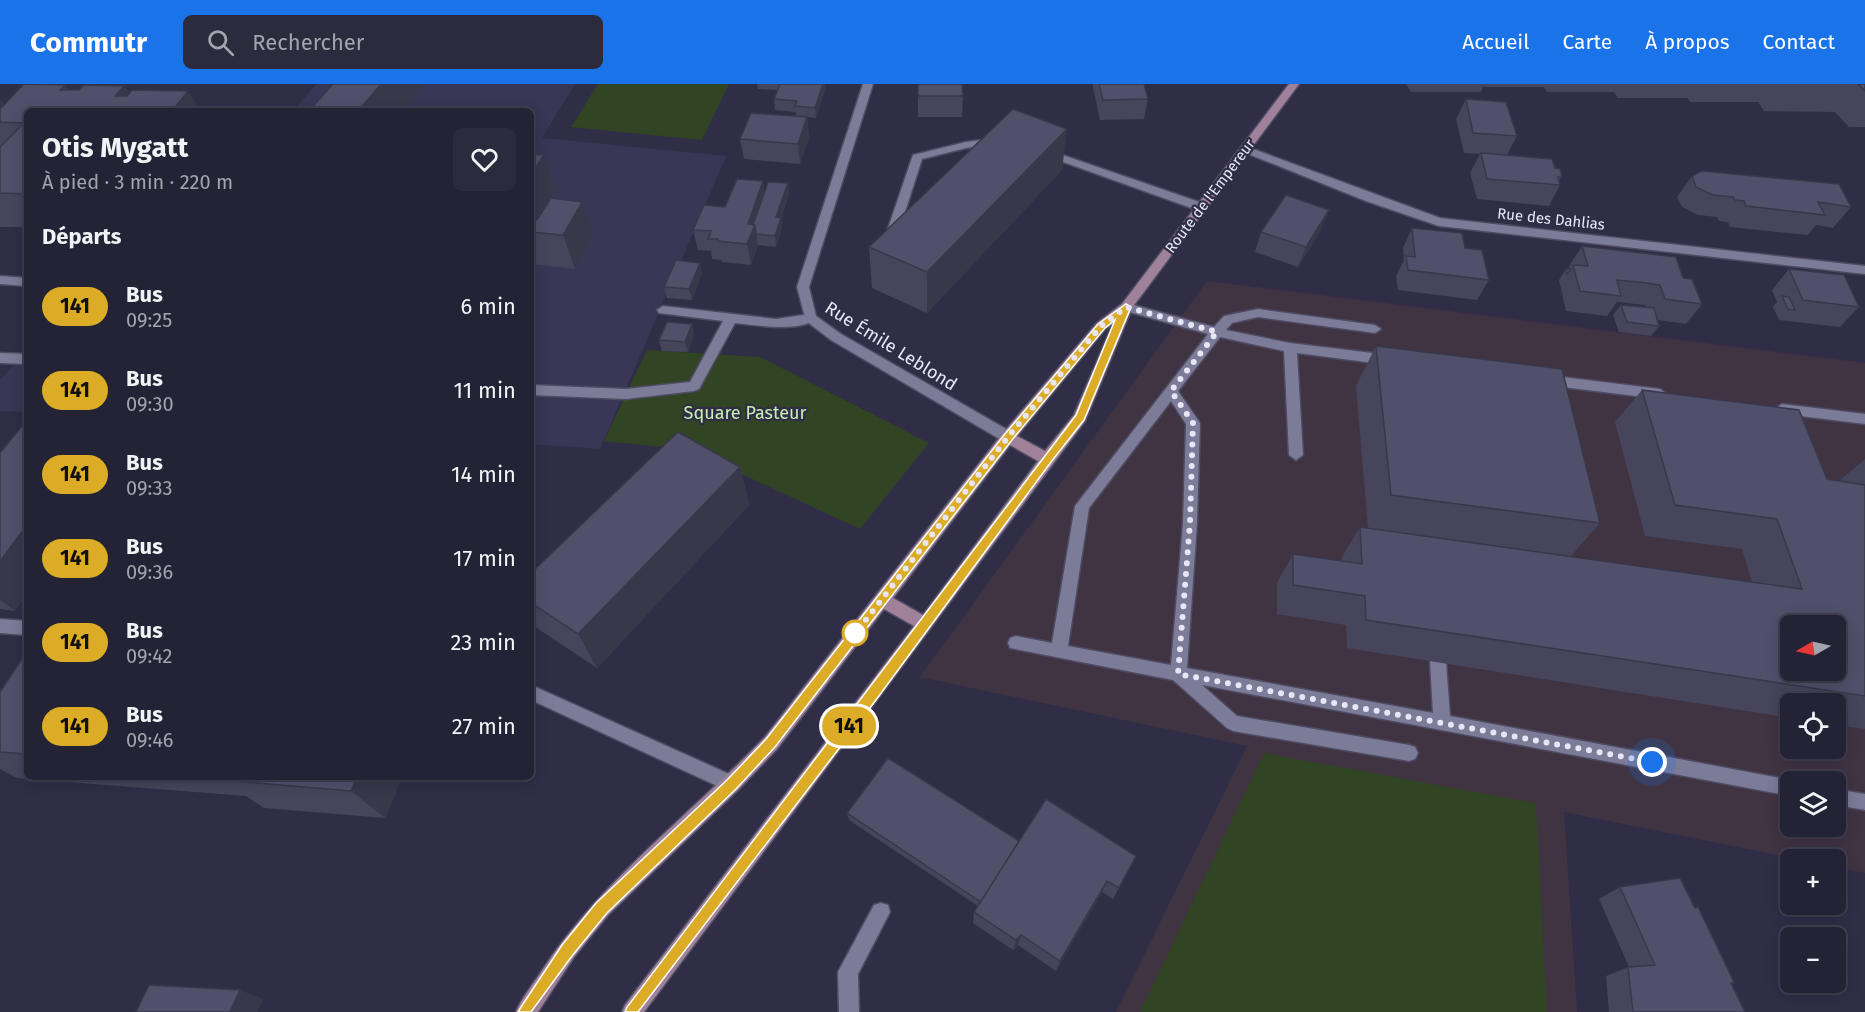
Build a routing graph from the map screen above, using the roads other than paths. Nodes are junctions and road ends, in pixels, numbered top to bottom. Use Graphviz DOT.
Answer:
graph roads {
  1 [pos="868,84"];
  2 [pos="1294,84"];
  3 [pos="1010,140"];
  4 [pos="1031,147"];
  5 [pos="1245,149"];
  6 [pos="1201,207"];
  7 [pos="885,256"];
  8 [pos="1865,270"];
  9 [pos="0,280"];
  10 [pos="24,282"];
  11 [pos="1126,307"];
  12 [pos="663,310"];
  13 [pos="731,318"];
  14 [pos="810,318"];
  15 [pos="1375,328"];
  16 [pos="1217,332"];
  17 [pos="1290,348"];
  18 [pos="0,358"];
  19 [pos="24,359"];
  20 [pos="1401,362"];
  21 [pos="1536,378"];
  22 [pos="534,390"];
  23 [pos="1171,391"];
  24 [pos="1675,396"];
  25 [pos="1768,407"];
  26 [pos="1865,419"];
  27 [pos="1008,437"];
  28 [pos="1296,455"];
  29 [pos="1047,459"];
  30 [pos="881,599"];
  31 [pos="925,624"];
  32 [pos="0,626"];
  33 [pos="24,628"];
  34 [pos="1016,643"];
  35 [pos="1059,651"];
  36 [pos="1438,662"];
  37 [pos="1178,674"];
  38 [pos="534,693"];
  39 [pos="1442,723"];
  40 [pos="1409,753"];
  41 [pos="732,784"];
  42 [pos="1780,786"];
  43 [pos="1846,799"];
  44 [pos="1865,802"];
  45 [pos="881,912"];
  46 [pos="526,1012"];
  47 [pos="632,1012"];
  48 [pos="849,1012"];
  1 -- 14 [label="street, Rue Émile Leblond"];
  2 -- 5 [label="main road, Route de l'Empereur"];
  3 -- 7 [label="street"];
  4 -- 6 [label="street"];
  5 -- 6 [label="main road, Route de l'Empereur"];
  5 -- 8 [label="street, Rue des Dahlias"];
  6 -- 11 [label="main road, Route de l'Empereur"];
  9 -- 10 [label="street"];
  11 -- 16 [label="street"];
  11 -- 27 [label="main road, Route de l'Empereur"];
  11 -- 29 [label="main road, Route de l'Empereur"];
  12 -- 13 [label="street"];
  13 -- 14 [label="street"];
  13 -- 22 [label="street"];
  14 -- 27 [label="street, Rue Émile Leblond"];
  15 -- 16 [label="street"];
  16 -- 17 [label="street"];
  16 -- 23 [label="street"];
  17 -- 20 [label="street"];
  17 -- 28 [label="street"];
  18 -- 19 [label="street"];
  21 -- 24 [label="street"];
  23 -- 35 [label="street"];
  23 -- 37 [label="street"];
  25 -- 26 [label="street"];
  27 -- 29 [label="main road"];
  27 -- 30 [label="main road, Route de l'Empereur"];
  29 -- 31 [label="main road, Route de l'Empereur"];
  30 -- 31 [label="main road"];
  30 -- 41 [label="main road, Route de l'Empereur"];
  31 -- 47 [label="main road, Route de l'Empereur"];
  32 -- 33 [label="street"];
  34 -- 35 [label="street"];
  35 -- 37 [label="street"];
  36 -- 39 [label="street"];
  37 -- 39 [label="street"];
  37 -- 40 [label="street"];
  38 -- 41 [label="street"];
  39 -- 42 [label="street"];
  41 -- 46 [label="main road, Route de l'Empereur"];
  43 -- 44 [label="street"];
  45 -- 48 [label="street"];
}
